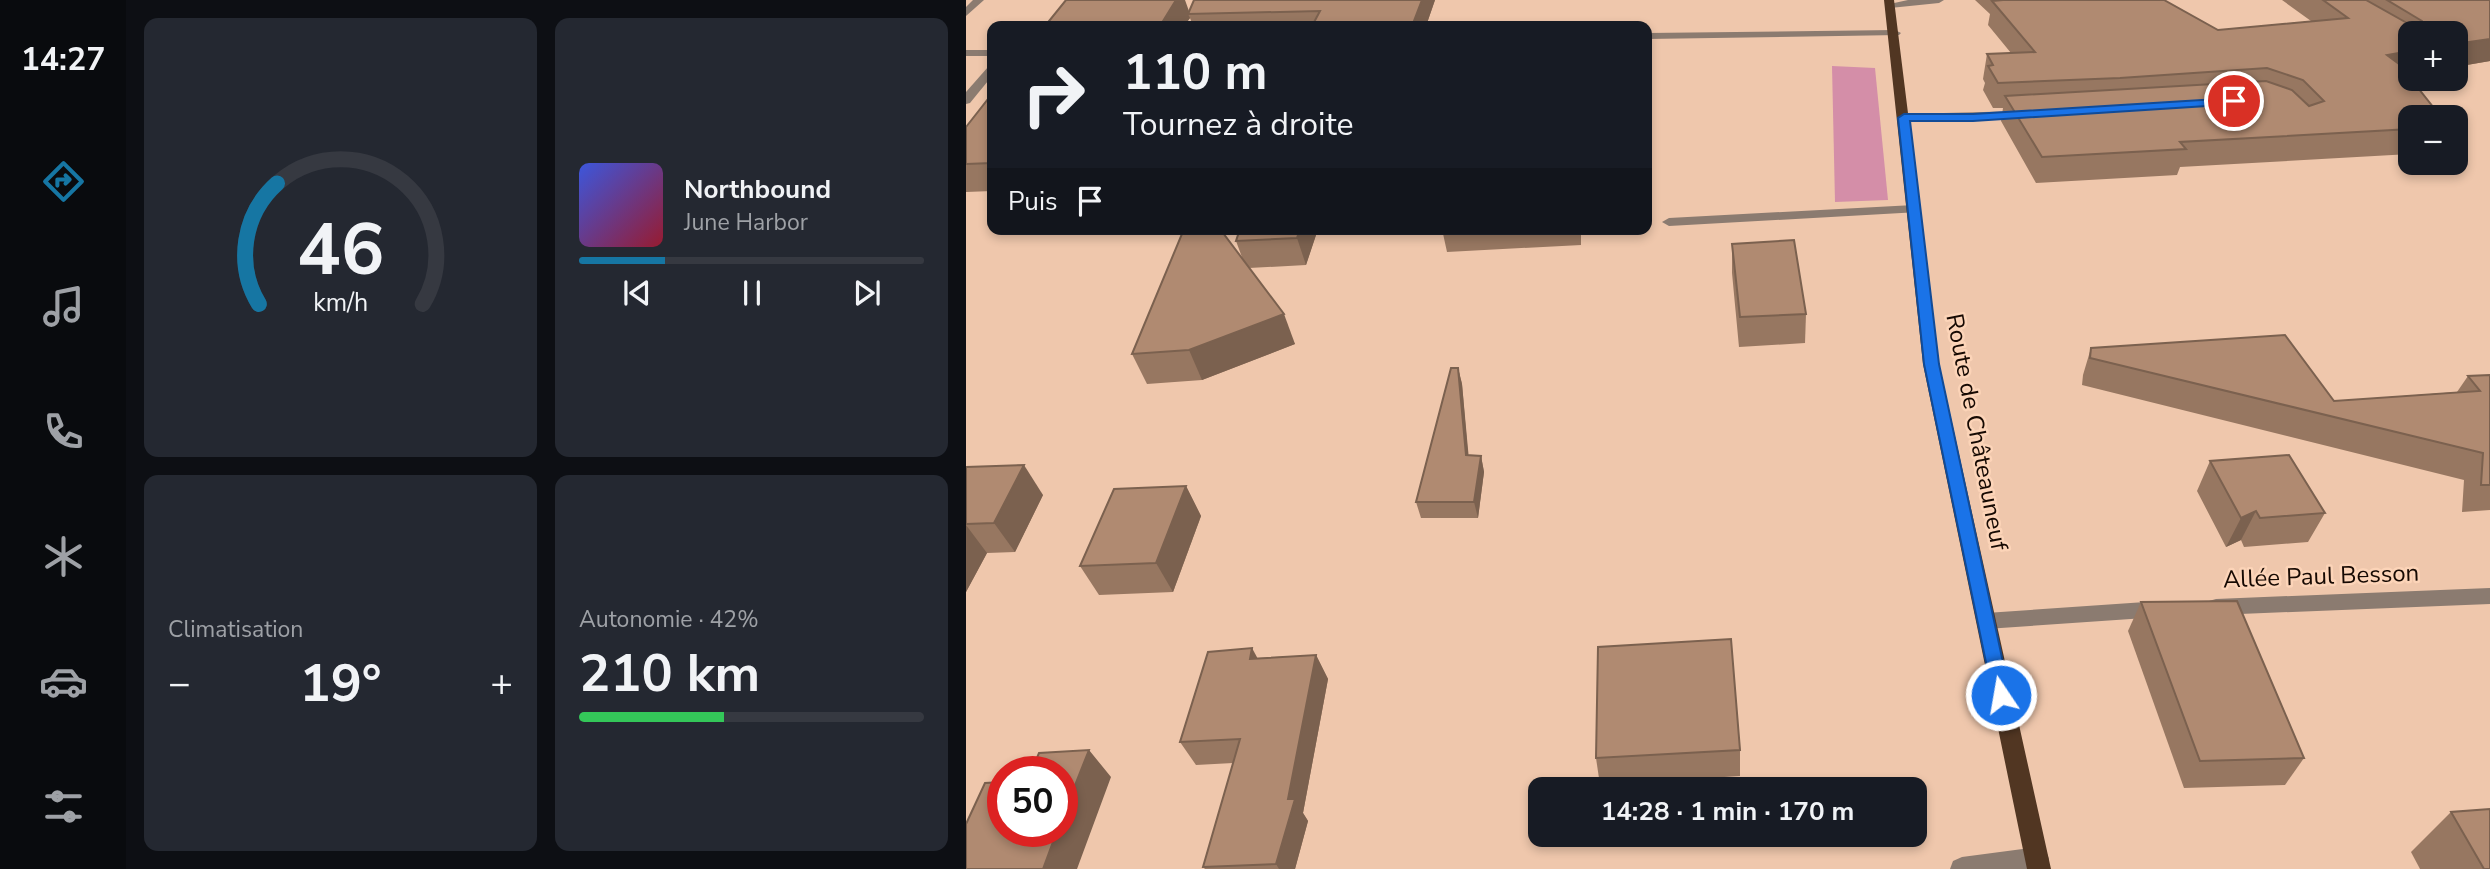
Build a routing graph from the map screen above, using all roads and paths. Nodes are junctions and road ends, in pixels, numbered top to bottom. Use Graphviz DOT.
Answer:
graph roads {
  1 [pos="978,0"];
  2 [pos="1939,0"];
  3 [pos="1890,3"];
  4 [pos="966,13"];
  5 [pos="1895,33"];
  6 [pos="1652,36"];
  7 [pos="966,53"];
  8 [pos="987,53"];
  9 [pos="987,75"];
  10 [pos="966,100"];
  11 [pos="2043,114"];
  12 [pos="1904,118"];
  13 [pos="1914,209"];
  14 [pos="1669,222"];
  15 [pos="2490,596"];
  16 [pos="2202,607"];
  17 [pos="2174,608"];
  18 [pos="1986,621"];
  19 [pos="2038,864"];
  20 [pos="1962,869"];
  1 -- 4 [label="street"];
  2 -- 3 [label="street"];
  3 -- 5 [label="main road, Route de Châteauneuf"];
  5 -- 6 [label="street"];
  5 -- 12 [label="main road, Route de Châteauneuf"];
  7 -- 8 [label="street"];
  9 -- 10 [label="street"];
  11 -- 12 [label="street"];
  12 -- 13 [label="main road, Route de Châteauneuf"];
  13 -- 14 [label="street"];
  13 -- 18 [label="main road, Route de Châteauneuf"];
  15 -- 16 [label="street, Allée Paul Besson"];
  17 -- 18 [label="street"];
  18 -- 19 [label="main road, Route de Châteauneuf"];
  19 -- 20 [label="street"];
}
